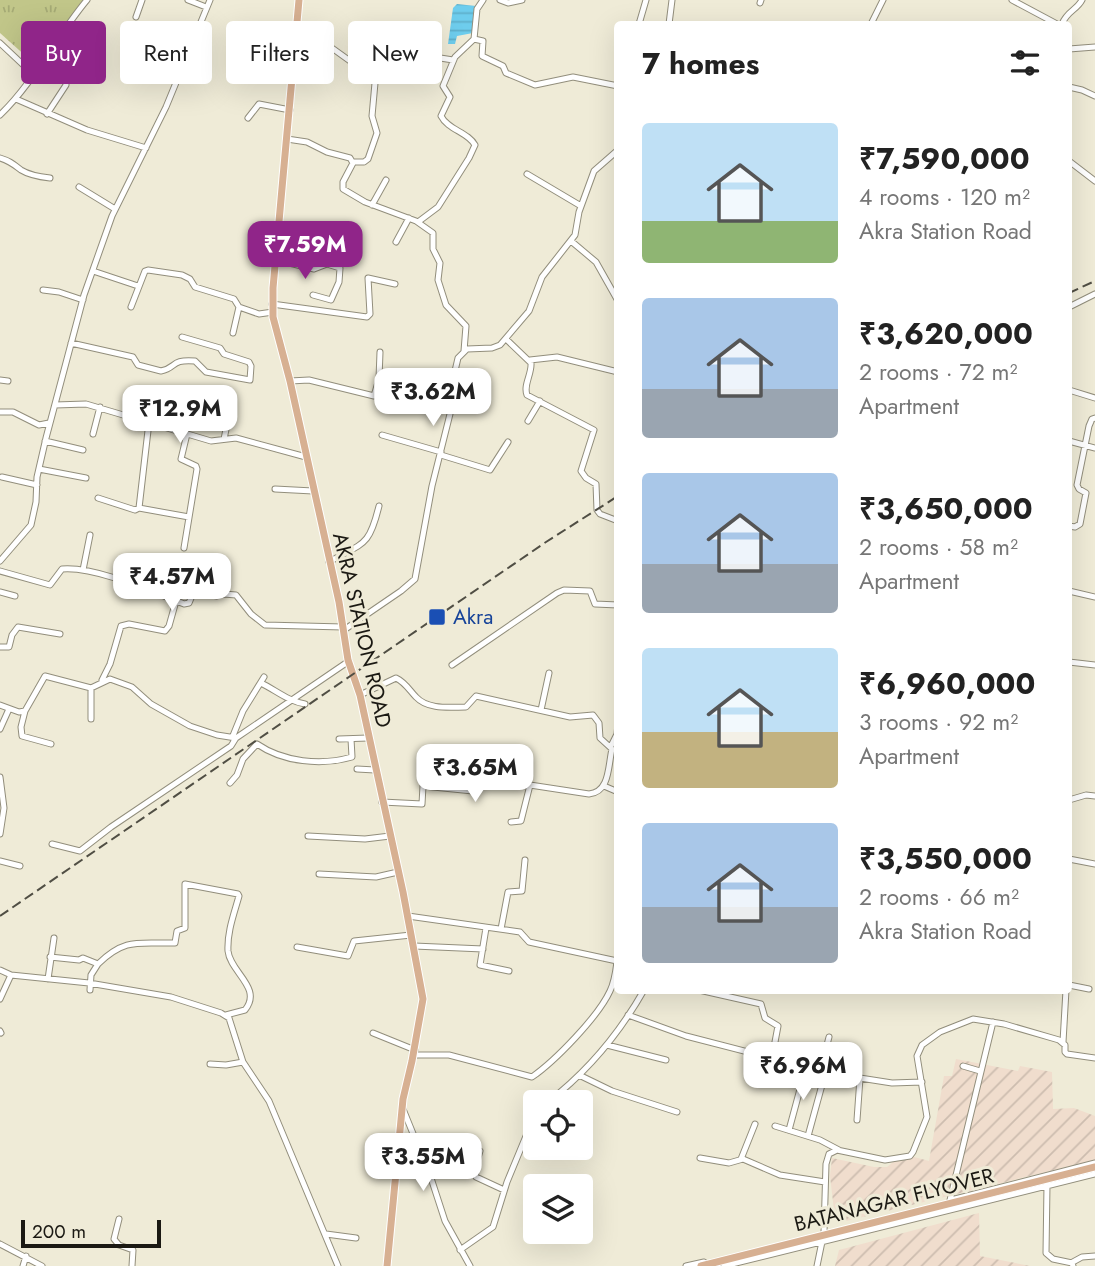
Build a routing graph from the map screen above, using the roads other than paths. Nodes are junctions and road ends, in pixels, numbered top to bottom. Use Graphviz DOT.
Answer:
graph roads {
  1 [pos="87,0"];
  2 [pos="142,0"];
  3 [pos="188,0"];
  4 [pos="210,0"];
  5 [pos="299,0"];
  6 [pos="483,0"];
  7 [pos="500,0"];
  8 [pos="522,0"];
  9 [pos="646,0"];
  10 [pos="672,0"];
  11 [pos="883,0"];
  12 [pos="1012,0"];
  13 [pos="1082,0"];
  14 [pos="206,7"];
  15 [pos="136,17"];
  16 [pos="70,21"];
  17 [pos="297,21"];
  18 [pos="640,21"];
  19 [pos="669,21"];
  20 [pos="872,21"];
  21 [pos="1054,21"];
  22 [pos="1061,21"];
  23 [pos="474,39"];
  24 [pos="0,43"];
  25 [pos="1095,47"];
  26 [pos="1072,49"];
  27 [pos="442,59"];
  28 [pos="453,61"];
  29 [pos="21,63"];
  30 [pos="27,84"];
  31 [pos="66,84"];
  32 [pos="292,84"];
  33 [pos="375,84"];
  34 [pos="614,85"];
  35 [pos="1072,88"];
  36 [pos="1095,96"];
  37 [pos="16,99"];
  38 [pos="290,110"];
  39 [pos="47,114"];
  40 [pos="0,115"];
  41 [pos="248,118"];
  42 [pos="287,139"];
  43 [pos="146,148"];
  44 [pos="614,154"];
  45 [pos="0,158"];
  46 [pos="353,162"];
  47 [pos="1072,163"];
  48 [pos="527,174"];
  49 [pos="50,178"];
  50 [pos="386,180"];
  51 [pos="1095,181"];
  52 [pos="79,187"];
  53 [pos="372,205"];
  54 [pos="581,206"];
  55 [pos="115,209"];
  56 [pos="409,218"];
  57 [pos="418,222"];
  58 [pos="572,241"];
  59 [pos="396,242"];
  60 [pos="277,260"];
  61 [pos="93,271"];
  62 [pos="395,284"];
  63 [pos="138,286"];
  64 [pos="43,290"];
  65 [pos="614,294"];
  66 [pos="1095,294"];
  67 [pos="313,295"];
  68 [pos="83,300"];
  69 [pos="1072,306"];
  70 [pos="131,307"];
  71 [pos="239,307"];
  72 [pos="272,308"];
  73 [pos="233,333"];
  74 [pos="182,337"];
  75 [pos="506,339"];
  76 [pos="71,342"];
  77 [pos="464,351"];
  78 [pos="380,352"];
  79 [pos="530,360"];
  80 [pos="614,371"];
  81 [pos="0,380"];
  82 [pos="8,381"];
  83 [pos="290,381"];
  84 [pos="1072,391"];
  85 [pos="1095,398"];
  86 [pos="540,401"];
  87 [pos="55,405"];
  88 [pos="204,405"];
  89 [pos="100,407"];
  90 [pos="0,412"];
  91 [pos="1095,418"];
  92 [pos="528,421"];
  93 [pos="50,422"];
  94 [pos="149,422"];
  95 [pos="187,434"];
  96 [pos="93,435"];
  97 [pos="383,435"];
  98 [pos="224,439"];
  99 [pos="45,441"];
  100 [pos="1072,441"];
  101 [pos="508,442"];
  102 [pos="1084,445"];
  103 [pos="1095,448"];
  104 [pos="83,450"];
  105 [pos="441,454"];
  106 [pos="306,457"];
  107 [pos="38,469"];
  108 [pos="2,477"];
  109 [pos="86,478"];
  110 [pos="37,485"];
  111 [pos="275,489"];
  112 [pos="313,491"];
  113 [pos="1086,497"];
  114 [pos="98,498"];
  115 [pos="1095,502"];
  116 [pos="379,506"];
  117 [pos="139,508"];
  118 [pos="189,517"];
  119 [pos="614,519"];
  120 [pos="1072,526"];
  121 [pos="90,535"];
  122 [pos="184,548"];
  123 [pos="3,552"];
  124 [pos="0,561"];
  125 [pos="329,562"];
  126 [pos="83,570"];
  127 [pos="0,571"];
  128 [pos="0,592"];
  129 [pos="1072,593"];
  130 [pos="15,596"];
  131 [pos="1095,597"];
  132 [pos="176,601"];
  133 [pos="614,605"];
  134 [pos="344,629"];
  135 [pos="60,634"];
  136 [pos="0,647"];
  137 [pos="349,662"];
  138 [pos="1072,662"];
  139 [pos="452,665"];
  140 [pos="1095,665"];
  141 [pos="549,673"];
  142 [pos="101,683"];
  143 [pos="91,688"];
  144 [pos="360,695"];
  145 [pos="289,702"];
  146 [pos="305,704"];
  147 [pos="0,705"];
  148 [pos="9,709"];
  149 [pos="541,710"];
  150 [pos="25,711"];
  151 [pos="91,719"];
  152 [pos="0,729"];
  153 [pos="234,738"];
  154 [pos="368,738"];
  155 [pos="339,739"];
  156 [pos="351,739"];
  157 [pos="614,740"];
  158 [pos="51,744"];
  159 [pos="611,746"];
  160 [pos="357,769"];
  161 [pos="375,770"];
  162 [pos="0,778"];
  163 [pos="230,783"];
  164 [pos="528,786"];
  165 [pos="604,786"];
  166 [pos="614,790"];
  167 [pos="2,796"];
  168 [pos="1095,796"];
  169 [pos="1072,799"];
  170 [pos="382,802"];
  171 [pos="511,822"];
  172 [pos="0,834"];
  173 [pos="308,836"];
  174 [pos="390,836"];
  175 [pos="52,844"];
  176 [pos="525,860"];
  177 [pos="1072,860"];
  178 [pos="0,861"];
  179 [pos="1095,864"];
  180 [pos="20,866"];
  181 [pos="398,872"];
  182 [pos="319,874"];
  183 [pos="408,916"];
  184 [pos="486,928"];
  185 [pos="501,929"];
  186 [pos="411,935"];
  187 [pos="54,938"];
  188 [pos="414,946"];
  189 [pos="297,947"];
  190 [pos="483,949"];
  191 [pos="50,957"];
  192 [pos="614,960"];
  193 [pos="98,964"];
  194 [pos="0,970"];
  195 [pos="509,971"];
  196 [pos="11,975"];
  197 [pos="614,978"];
  198 [pos="48,979"];
  199 [pos="90,986"];
  200 [pos="1072,986"];
  201 [pos="1089,989"];
  202 [pos="641,994"];
  203 [pos="717,994"];
  204 [pos="1066,994"];
  205 [pos="0,999"];
  206 [pos="226,1015"];
  207 [pos="628,1015"];
  208 [pos="993,1022"];
  209 [pos="373,1033"];
  210 [pos="829,1038"];
  211 [pos="1063,1042"];
  212 [pos="607,1045"];
  213 [pos="414,1052"];
  214 [pos="772,1058"];
  215 [pos="1095,1058"];
  216 [pos="666,1060"];
  217 [pos="243,1062"];
  218 [pos="210,1064"];
  219 [pos="963,1066"];
  220 [pos="806,1067"];
  221 [pos="980,1071"];
  222 [pos="822,1073"];
  223 [pos="579,1075"];
  224 [pos="860,1078"];
  225 [pos="922,1082"];
  226 [pos="564,1090"];
  227 [pos="402,1106"];
  228 [pos="677,1112"];
  229 [pos="857,1120"];
  230 [pos="755,1124"];
  231 [pos="775,1126"];
  232 [pos="789,1130"];
  233 [pos="808,1136"];
  234 [pos="523,1144"];
  235 [pos="839,1150"];
  236 [pos="480,1151"];
  237 [pos="700,1158"];
  238 [pos="741,1158"];
  239 [pos="1095,1165"];
  240 [pos="1095,1174"];
  241 [pos="825,1182"];
  242 [pos="1047,1185"];
  243 [pos="504,1190"];
  244 [pos="950,1200"];
  245 [pos="119,1219"];
  246 [pos="824,1232"];
  247 [pos="326,1234"];
  248 [pos="356,1238"];
  249 [pos="822,1241"];
  250 [pos="0,1244"];
  251 [pos="460,1250"];
  252 [pos="26,1256"];
  253 [pos="1095,1256"];
  254 [pos="743,1264"];
  255 [pos="1072,1264"];
  256 [pos="23,1266"];
  257 [pos="43,1266"];
  258 [pos="132,1266"];
  259 [pos="338,1266"];
  260 [pos="387,1266"];
  261 [pos="470,1266"];
  262 [pos="686,1266"];
  263 [pos="701,1266"];
  264 [pos="724,1266"];
  265 [pos="817,1266"];
  1 -- 16 [label="street"];
  2 -- 15 [label="street"];
  3 -- 14 [label="street"];
  4 -- 14 [label="street"];
  5 -- 17 [label="main road, AKRA STATION ROAD"];
  6 -- 23 [label="street"];
  7 -- 8 [label="street"];
  9 -- 18 [label="street"];
  10 -- 19 [label="street"];
  11 -- 20 [label="street"];
  12 -- 21 [label="street"];
  13 -- 22 [label="street"];
  14 -- 43 [label="street"];
  23 -- 28 [label="street"];
  23 -- 34 [label="street"];
  24 -- 29 [label="street"];
  25 -- 26 [label="street"];
  27 -- 28 [label="street"];
  28 -- 57 [label="street"];
  30 -- 37 [label="street"];
  31 -- 39 [label="street"];
  32 -- 38 [label="main road, AKRA STATION ROAD"];
  33 -- 46 [label="street"];
  35 -- 36 [label="street"];
  37 -- 39 [label="street"];
  37 -- 40 [label="street"];
  38 -- 41 [label="street"];
  38 -- 42 [label="main road, AKRA STATION ROAD"];
  39 -- 43 [label="street"];
  42 -- 46 [label="street"];
  42 -- 60 [label="main road, AKRA STATION ROAD"];
  43 -- 55 [label="street"];
  44 -- 54 [label="street"];
  45 -- 49 [label="street"];
  46 -- 53 [label="street"];
  47 -- 51 [label="street"];
  48 -- 54 [label="street"];
  50 -- 53 [label="street"];
  52 -- 55 [label="street"];
  53 -- 56 [label="street"];
  54 -- 58 [label="street"];
  55 -- 61 [label="street"];
  56 -- 57 [label="street"];
  56 -- 59 [label="street"];
  57 -- 77 [label="street"];
  58 -- 65 [label="street"];
  58 -- 75 [label="street"];
  60 -- 67 [label="street"];
  60 -- 72 [label="main road, AKRA STATION ROAD"];
  61 -- 63 [label="street"];
  61 -- 68 [label="street"];
  62 -- 72 [label="street"];
  63 -- 70 [label="street"];
  63 -- 71 [label="street"];
  64 -- 68 [label="street"];
  66 -- 69 [label="street"];
  68 -- 76 [label="street"];
  71 -- 72 [label="street"];
  71 -- 73 [label="street"];
  72 -- 83 [label="main road, AKRA STATION ROAD"];
  74 -- 76 [label="street"];
  75 -- 77 [label="street"];
  75 -- 79 [label="street"];
  76 -- 87 [label="street"];
  77 -- 105 [label="street"];
  78 -- 83 [label="street"];
  79 -- 80 [label="street"];
  79 -- 86 [label="street"];
  81 -- 82 [label="street"];
  83 -- 106 [label="main road, AKRA STATION ROAD"];
  84 -- 85 [label="street"];
  86 -- 92 [label="street"];
  86 -- 119 [label="street"];
  87 -- 89 [label="street"];
  87 -- 93 [label="street"];
  88 -- 98 [label="street"];
  89 -- 94 [label="street"];
  89 -- 96 [label="street"];
  90 -- 93 [label="street"];
  91 -- 102 [label="street"];
  93 -- 99 [label="street"];
  94 -- 95 [label="street"];
  94 -- 117 [label="street"];
  95 -- 98 [label="street"];
  95 -- 118 [label="street"];
  97 -- 105 [label="street"];
  98 -- 106 [label="street"];
  99 -- 104 [label="street"];
  99 -- 107 [label="street"];
  100 -- 102 [label="street"];
  101 -- 105 [label="street"];
  102 -- 103 [label="street"];
  102 -- 113 [label="street"];
  105 -- 134 [label="street"];
  106 -- 112 [label="main road, AKRA STATION ROAD"];
  107 -- 109 [label="street"];
  107 -- 110 [label="street"];
  108 -- 110 [label="street"];
  110 -- 123 [label="street"];
  111 -- 112 [label="street"];
  112 -- 125 [label="main road, AKRA STATION ROAD"];
  113 -- 115 [label="street"];
  113 -- 120 [label="street"];
  114 -- 117 [label="street"];
  116 -- 125 [label="street"];
  117 -- 118 [label="street"];
  118 -- 122 [label="street"];
  121 -- 126 [label="street"];
  123 -- 124 [label="street"];
  125 -- 134 [label="main road, AKRA STATION ROAD"];
  126 -- 127 [label="street"];
  126 -- 132 [label="street"];
  128 -- 130 [label="street"];
  129 -- 131 [label="street"];
  132 -- 134 [label="street"];
  132 -- 142 [label="street"];
  133 -- 139 [label="street"];
  134 -- 137 [label="main road, AKRA STATION ROAD"];
  135 -- 136 [label="street"];
  137 -- 144 [label="main road, AKRA STATION ROAD"];
  137 -- 145 [label="street"];
  138 -- 140 [label="street"];
  141 -- 149 [label="street"];
  142 -- 143 [label="street"];
  142 -- 153 [label="street"];
  143 -- 150 [label="street"];
  143 -- 151 [label="street"];
  144 -- 149 [label="street"];
  144 -- 154 [label="main road, AKRA STATION ROAD"];
  145 -- 146 [label="street"];
  145 -- 153 [label="street"];
  145 -- 153 [label="street"];
  147 -- 148 [label="street"];
  148 -- 150 [label="street"];
  148 -- 152 [label="street"];
  149 -- 159 [label="street"];
  150 -- 158 [label="street"];
  153 -- 175 [label="street"];
  154 -- 156 [label="street"];
  154 -- 161 [label="main road, AKRA STATION ROAD"];
  155 -- 156 [label="street"];
  156 -- 163 [label="street"];
  157 -- 159 [label="street"];
  159 -- 165 [label="street"];
  160 -- 161 [label="street"];
  161 -- 170 [label="main road, AKRA STATION ROAD"];
  162 -- 167 [label="street"];
  164 -- 165 [label="street"];
  164 -- 170 [label="street"];
  164 -- 171 [label="street"];
  165 -- 166 [label="street"];
  167 -- 172 [label="street"];
  168 -- 169 [label="street"];
  170 -- 174 [label="main road, AKRA STATION ROAD"];
  173 -- 174 [label="street"];
  174 -- 181 [label="main road, AKRA STATION ROAD"];
  176 -- 185 [label="street"];
  177 -- 179 [label="street"];
  178 -- 180 [label="street"];
  181 -- 182 [label="street"];
  181 -- 183 [label="main road, AKRA STATION ROAD"];
  183 -- 184 [label="street"];
  183 -- 186 [label="main road, AKRA STATION ROAD"];
  184 -- 185 [label="street"];
  184 -- 190 [label="street"];
  185 -- 192 [label="street"];
  186 -- 188 [label="main road, AKRA STATION ROAD"];
  186 -- 189 [label="street"];
  187 -- 191 [label="street"];
  188 -- 190 [label="street"];
  188 -- 213 [label="main road, AKRA STATION ROAD"];
  190 -- 195 [label="street"];
  191 -- 193 [label="street"];
  191 -- 198 [label="street"];
  193 -- 199 [label="street"];
  193 -- 206 [label="street"];
  194 -- 196 [label="street"];
  196 -- 198 [label="street"];
  196 -- 205 [label="street"];
  197 -- 213 [label="street"];
  198 -- 199 [label="street"];
  199 -- 206 [label="street"];
  200 -- 201 [label="street"];
  202 -- 207 [label="street"];
  203 -- 214 [label="street"];
  204 -- 211 [label="street"];
  206 -- 217 [label="street"];
  207 -- 212 [label="street"];
  207 -- 214 [label="street"];
  208 -- 211 [label="street"];
  208 -- 221 [label="street"];
  208 -- 225 [label="street"];
  209 -- 213 [label="street"];
  210 -- 222 [label="street"];
  211 -- 215 [label="street"];
  212 -- 216 [label="street"];
  212 -- 223 [label="street"];
  213 -- 227 [label="main road, AKRA STATION ROAD"];
  214 -- 220 [label="street"];
  217 -- 218 [label="street"];
  217 -- 247 [label="street"];
  219 -- 221 [label="street"];
  220 -- 222 [label="street"];
  220 -- 232 [label="street"];
  221 -- 244 [label="street"];
  222 -- 224 [label="street"];
  222 -- 233 [label="street"];
  223 -- 226 [label="street"];
  223 -- 228 [label="street"];
  224 -- 225 [label="street"];
  224 -- 229 [label="street"];
  225 -- 235 [label="street"];
  227 -- 251 [label="street"];
  227 -- 260 [label="main road, AKRA STATION ROAD"];
  230 -- 238 [label="street"];
  231 -- 232 [label="street"];
  232 -- 233 [label="street"];
  233 -- 235 [label="street"];
  234 -- 243 [label="street"];
  235 -- 241 [label="street"];
  236 -- 243 [label="street"];
  237 -- 238 [label="street"];
  238 -- 241 [label="street"];
  239 -- 244 [label="street"];
  239 -- 263 [label="main road, BATANAGAR FLYOVER, bridge"];
  240 -- 242 [label="street"];
  241 -- 246 [label="street"];
  242 -- 249 [label="street"];
  242 -- 255 [label="street"];
  243 -- 251 [label="street"];
  244 -- 246 [label="street"];
  245 -- 258 [label="street"];
  246 -- 249 [label="street"];
  246 -- 262 [label="street"];
  247 -- 248 [label="street"];
  247 -- 259 [label="street"];
  249 -- 254 [label="street"];
  249 -- 265 [label="street"];
  250 -- 252 [label="street"];
  251 -- 261 [label="street"];
  252 -- 256 [label="street"];
  252 -- 257 [label="street"];
  253 -- 255 [label="street"];
  254 -- 264 [label="street"];
}
